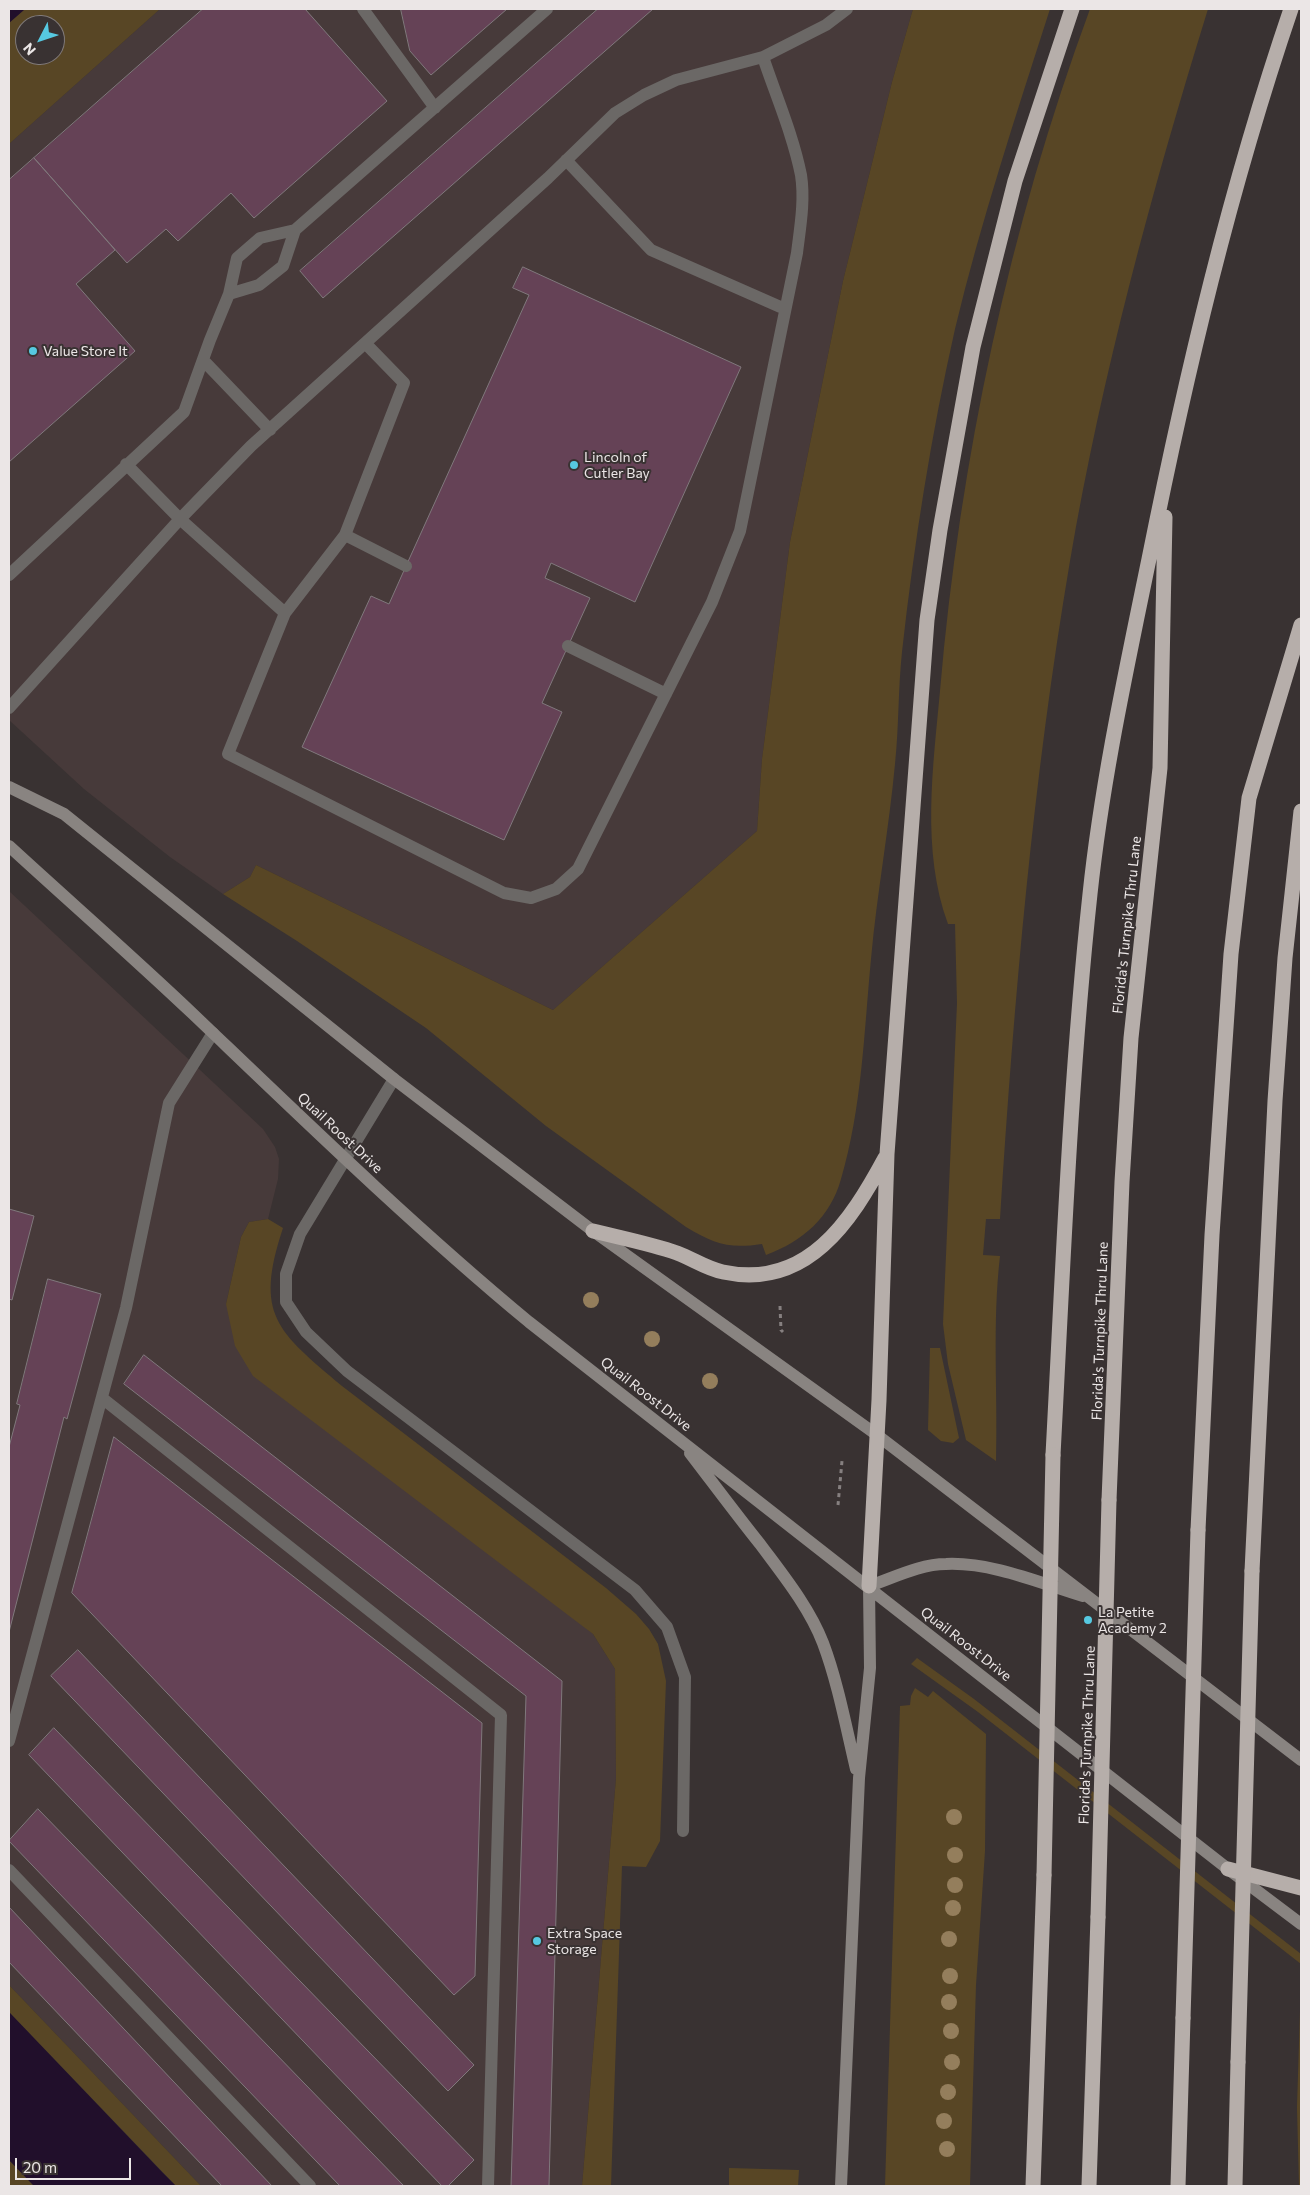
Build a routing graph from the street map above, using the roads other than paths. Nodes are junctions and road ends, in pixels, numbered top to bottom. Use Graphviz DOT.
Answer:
graph roads {
  1 [pos="363,9"];
  2 [pos="547,9"];
  3 [pos="847,9"];
  4 [pos="1072,9"];
  5 [pos="1291,9"];
  6 [pos="763,57"];
  7 [pos="435,108"];
  8 [pos="566,160"];
  9 [pos="295,230"];
  10 [pos="229,294"];
  11 [pos="785,309"];
  12 [pos="366,344"];
  13 [pos="203,360"];
  14 [pos="270,430"];
  15 [pos="126,464"];
  16 [pos="1165,478"];
  17 [pos="180,519"];
  18 [pos="345,536"];
  19 [pos="406,566"];
  20 [pos="9,575"];
  21 [pos="285,613"];
  22 [pos="1301,626"];
  23 [pos="568,646"];
  24 [pos="666,694"];
  25 [pos="9,708"];
  26 [pos="9,787"];
  27 [pos="1301,811"];
  28 [pos="9,846"];
  29 [pos="213,1034"];
  30 [pos="394,1079"];
  31 [pos="887,1154"];
  32 [pos="345,1159"];
  33 [pos="593,1231"];
  34 [pos="102,1398"];
  35 [pos="877,1435"];
  36 [pos="679,1439"];
  37 [pos="868,1586"];
  38 [pos="1091,1598"];
  39 [pos="9,1741"];
  40 [pos="1301,1760"];
  41 [pos="859,1778"];
  42 [pos="683,1831"];
  43 [pos="1228,1869"];
  44 [pos="9,1870"];
  45 [pos="1301,1888"];
  46 [pos="1301,1924"];
  47 [pos="310,2186"];
  48 [pos="488,2186"];
  49 [pos="841,2186"];
  50 [pos="1033,2186"];
  51 [pos="1090,2186"];
  52 [pos="1178,2186"];
  53 [pos="1235,2186"];
  1 -- 7 [label="lane"];
  2 -- 7 [label="lane"];
  3 -- 6 [label="lane"];
  4 -- 31 [label="highway"];
  5 -- 16 [label="highway"];
  6 -- 8 [label="lane"];
  6 -- 11 [label="lane"];
  7 -- 9 [label="lane"];
  8 -- 11 [label="lane"];
  8 -- 12 [label="lane"];
  9 -- 10 [label="lane"];
  9 -- 10 [label="lane"];
  10 -- 13 [label="lane"];
  11 -- 24 [label="lane"];
  12 -- 14 [label="lane"];
  12 -- 18 [label="lane"];
  13 -- 14 [label="lane"];
  13 -- 15 [label="lane"];
  14 -- 17 [label="lane"];
  15 -- 17 [label="lane"];
  15 -- 20 [label="lane"];
  16 -- 50 [label="highway, bridge"];
  16 -- 51 [label="highway, Florida's Turnpike Thru Lane, bridge"];
  17 -- 21 [label="lane"];
  17 -- 25 [label="lane"];
  18 -- 19 [label="lane"];
  18 -- 21 [label="lane"];
  21 -- 24 [label="lane"];
  22 -- 52 [label="highway, bridge"];
  23 -- 24 [label="lane"];
  26 -- 30 [label="main road"];
  27 -- 53 [label="highway, bridge"];
  28 -- 29 [label="main road, Quail Roost Drive"];
  29 -- 32 [label="main road, Quail Roost Drive"];
  29 -- 34 [label="lane"];
  30 -- 32 [label="lane"];
  30 -- 33 [label="main road"];
  31 -- 33 [label="highway"];
  31 -- 35 [label="highway"];
  32 -- 36 [label="main road, Quail Roost Drive"];
  32 -- 42 [label="lane"];
  33 -- 35 [label="main road"];
  34 -- 39 [label="lane"];
  34 -- 48 [label="lane"];
  35 -- 37 [label="highway"];
  35 -- 38 [label="main road"];
  36 -- 37 [label="main road, Quail Roost Drive"];
  36 -- 41 [label="main road"];
  37 -- 38 [label="main road"];
  37 -- 41 [label="main road"];
  37 -- 43 [label="main road, Quail Roost Drive"];
  38 -- 40 [label="main road"];
  41 -- 49 [label="main road"];
  43 -- 45 [label="highway"];
  43 -- 46 [label="main road, Quail Roost Drive"];
  44 -- 47 [label="lane"];
}
